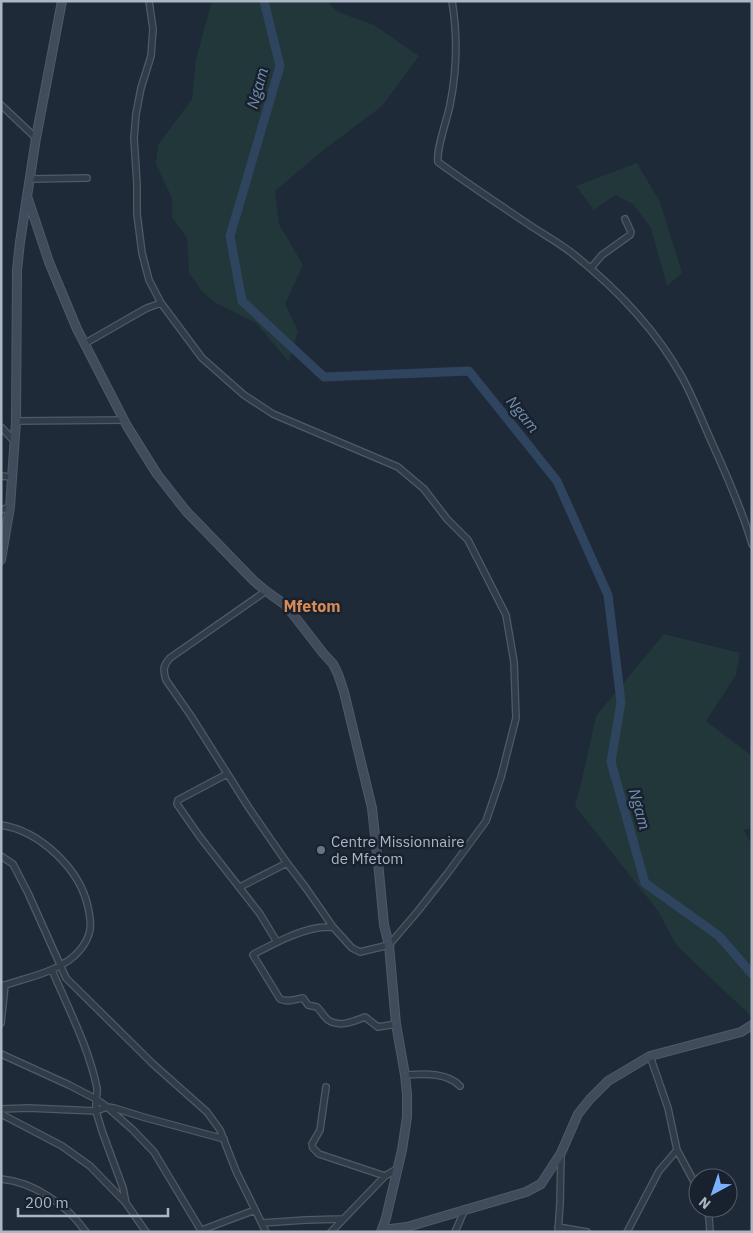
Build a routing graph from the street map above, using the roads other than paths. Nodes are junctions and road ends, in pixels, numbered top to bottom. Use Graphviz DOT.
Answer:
graph roads {
  1 [pos="62,1"];
  2 [pos="148,1"];
  3 [pos="452,1"];
  4 [pos="1,105"];
  5 [pos="36,138"];
  6 [pos="87,178"];
  7 [pos="30,179"];
  8 [pos="27,196"];
  9 [pos="625,219"];
  10 [pos="591,268"];
  11 [pos="161,303"];
  12 [pos="84,344"];
  13 [pos="124,420"];
  14 [pos="16,421"];
  15 [pos="1,427"];
  16 [pos="15,442"];
  17 [pos="1,476"];
  18 [pos="12,477"];
  19 [pos="10,507"];
  20 [pos="1,510"];
  21 [pos="752,544"];
  22 [pos="1,560"];
  23 [pos="266,591"];
  24 [pos="227,774"];
  25 [pos="2,824"];
  26 [pos="1,856"];
  27 [pos="287,863"];
  28 [pos="240,888"];
  29 [pos="333,927"];
  30 [pos="277,942"];
  31 [pos="389,945"];
  32 [pos="60,966"];
  33 [pos="52,970"];
  34 [pos="3,985"];
  35 [pos="1,1023"];
  36 [pos="396,1024"];
  37 [pos="752,1025"];
  38 [pos="1,1054"];
  39 [pos="650,1056"];
  40 [pos="405,1075"];
  41 [pos="460,1086"];
  42 [pos="326,1087"];
  43 [pos="96,1098"];
  44 [pos="107,1107"];
  45 [pos="1,1109"];
  46 [pos="96,1111"];
  47 [pos="1,1114"];
  48 [pos="224,1139"];
  49 [pos="677,1150"];
  50 [pos="561,1153"];
  51 [pos="397,1169"];
  52 [pos="688,1170"];
  53 [pos="385,1176"];
  54 [pos="1,1179"];
  55 [pos="126,1203"];
  56 [pos="465,1209"];
  57 [pos="255,1210"];
  58 [pos="709,1218"];
  59 [pos="342,1219"];
  60 [pos="262,1222"];
  61 [pos="558,1230"];
  62 [pos="202,1231"];
  63 [pos="381,1231"];
  64 [pos="86,1232"];
  65 [pos="146,1232"];
  66 [pos="266,1232"];
  67 [pos="331,1232"];
  68 [pos="455,1232"];
  69 [pos="587,1232"];
  70 [pos="628,1232"];
  71 [pos="710,1232"];
  1 -- 5 [label="street"];
  2 -- 11 [label="street"];
  3 -- 10 [label="street"];
  4 -- 5 [label="street"];
  5 -- 7 [label="street"];
  6 -- 7 [label="street"];
  7 -- 8 [label="street"];
  8 -- 12 [label="street"];
  8 -- 14 [label="street"];
  9 -- 10 [label="street"];
  10 -- 21 [label="street"];
  11 -- 12 [label="street"];
  11 -- 31 [label="street"];
  12 -- 13 [label="street"];
  13 -- 14 [label="street"];
  13 -- 23 [label="street"];
  14 -- 16 [label="street"];
  15 -- 16 [label="street"];
  16 -- 18 [label="street"];
  17 -- 18 [label="street"];
  18 -- 19 [label="street"];
  19 -- 20 [label="street"];
  19 -- 22 [label="street"];
  23 -- 24 [label="street"];
  23 -- 31 [label="street"];
  24 -- 27 [label="street"];
  24 -- 28 [label="street"];
  25 -- 32 [label="street"];
  26 -- 32 [label="street"];
  27 -- 28 [label="street"];
  27 -- 29 [label="street"];
  28 -- 30 [label="street"];
  29 -- 30 [label="street"];
  29 -- 31 [label="street"];
  30 -- 36 [label="street"];
  31 -- 36 [label="street"];
  32 -- 33 [label="street"];
  32 -- 48 [label="street"];
  33 -- 34 [label="street"];
  33 -- 43 [label="street"];
  34 -- 35 [label="street"];
  36 -- 40 [label="street"];
  37 -- 39 [label="street"];
  38 -- 43 [label="street"];
  39 -- 49 [label="street"];
  39 -- 50 [label="street"];
  40 -- 41 [label="street"];
  40 -- 51 [label="street"];
  42 -- 53 [label="street"];
  43 -- 44 [label="street"];
  43 -- 46 [label="street"];
  44 -- 46 [label="street"];
  44 -- 48 [label="street"];
  44 -- 62 [label="street"];
  45 -- 46 [label="street"];
  46 -- 55 [label="street"];
  47 -- 55 [label="street"];
  48 -- 57 [label="street"];
  49 -- 52 [label="street"];
  49 -- 70 [label="street"];
  50 -- 56 [label="street"];
  50 -- 61 [label="street"];
  51 -- 53 [label="street"];
  51 -- 63 [label="street"];
  53 -- 59 [label="street"];
  54 -- 64 [label="street"];
  55 -- 65 [label="street"];
  56 -- 63 [label="street"];
  56 -- 68 [label="street"];
  57 -- 60 [label="street"];
  57 -- 62 [label="street"];
  58 -- 71 [label="street"];
  59 -- 60 [label="street"];
  59 -- 67 [label="street"];
  60 -- 66 [label="street"];
  61 -- 69 [label="street"];
}
